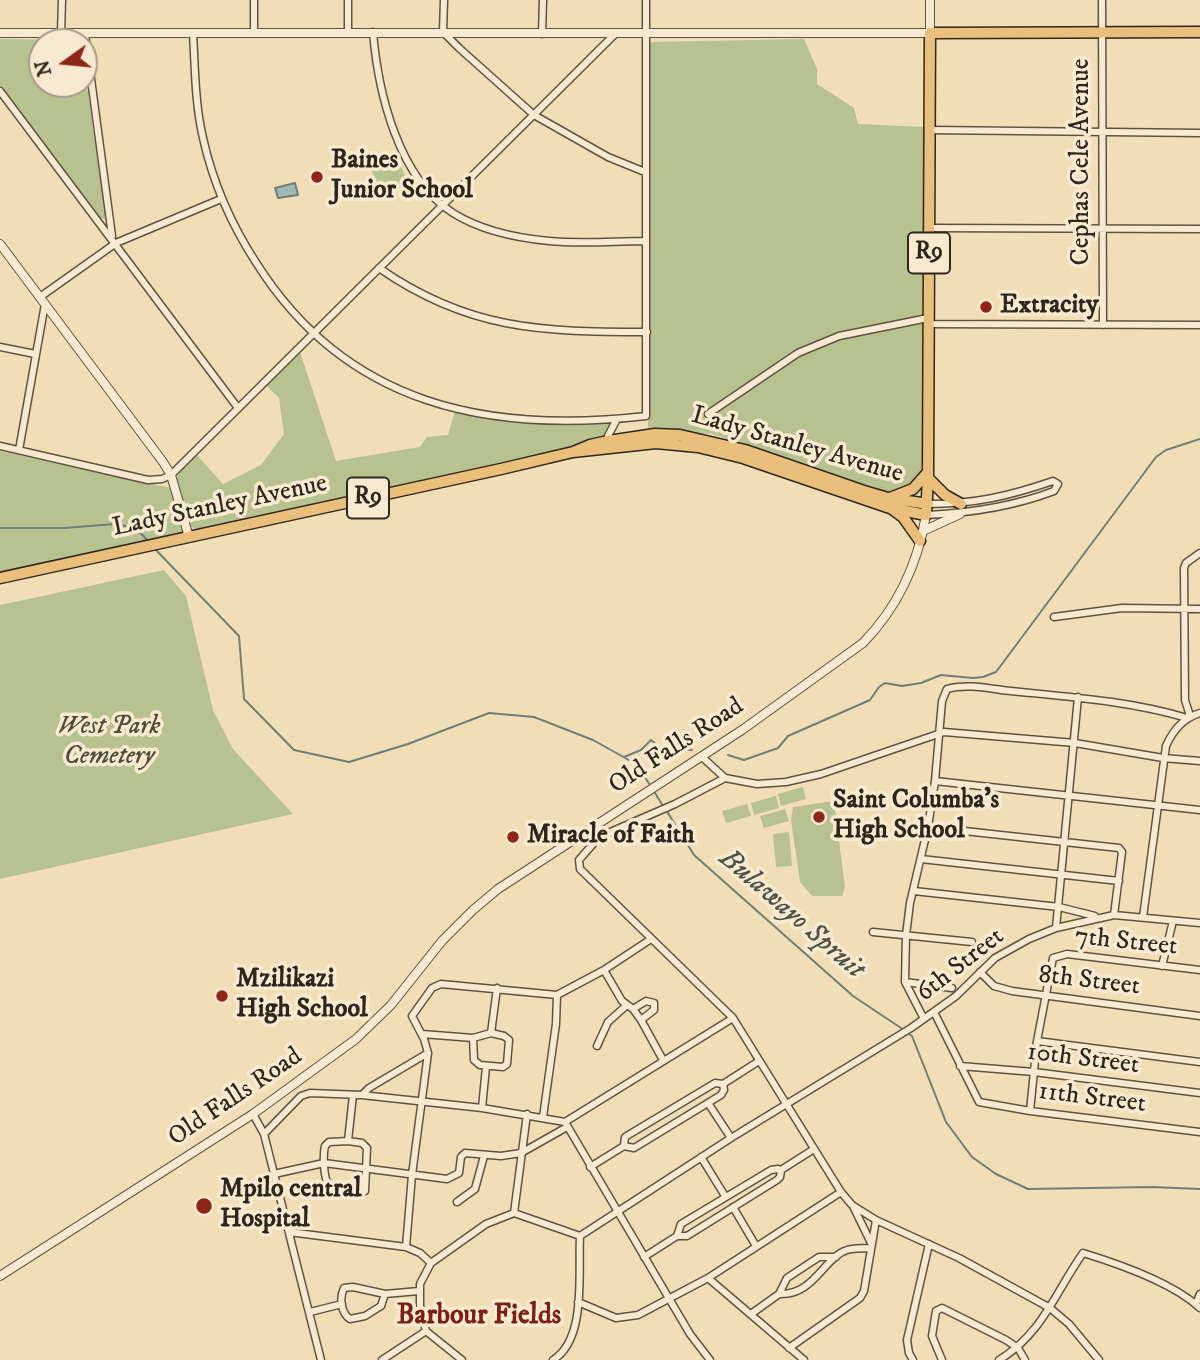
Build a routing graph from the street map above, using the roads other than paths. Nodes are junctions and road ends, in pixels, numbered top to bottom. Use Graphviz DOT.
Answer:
graph roads {
  1 [pos="62,0"];
  2 [pos="254,0"];
  3 [pos="348,0"];
  4 [pos="444,0"];
  5 [pos="543,0"];
  6 [pos="646,0"];
  7 [pos="930,0"];
  8 [pos="1102,0"];
  9 [pos="61,28"];
  10 [pos="373,32"];
  11 [pos="443,32"];
  12 [pos="467,32"];
  13 [pos="0,33"];
  14 [pos="28,33"];
  15 [pos="193,33"];
  16 [pos="254,33"];
  17 [pos="348,33"];
  18 [pos="616,33"];
  19 [pos="646,33"];
  20 [pos="930,33"];
  21 [pos="1200,33"];
  22 [pos="98,34"];
  23 [pos="542,34"];
  24 [pos="1102,34"];
  25 [pos="459,48"];
  26 [pos="0,91"];
  27 [pos="94,98"];
  28 [pos="534,115"];
  29 [pos="929,130"];
  30 [pos="1200,132"];
  31 [pos="1102,133"];
  32 [pos="646,172"];
  33 [pos="221,199"];
  34 [pos="444,206"];
  35 [pos="930,228"];
  36 [pos="1102,229"];
  37 [pos="1200,229"];
  38 [pos="114,241"];
  39 [pos="646,242"];
  40 [pos="0,244"];
  41 [pos="379,268"];
  42 [pos="42,301"];
  43 [pos="928,321"];
  44 [pos="1103,325"];
  45 [pos="1200,325"];
  46 [pos="647,332"];
  47 [pos="313,335"];
  48 [pos="0,347"];
  49 [pos="35,354"];
  50 [pos="238,408"];
  51 [pos="708,414"];
  52 [pos="618,419"];
  53 [pos="609,445"];
  54 [pos="0,446"];
  55 [pos="19,450"];
  56 [pos="171,475"];
  57 [pos="928,475"];
  58 [pos="889,503"];
  59 [pos="960,509"];
  60 [pos="927,510"];
  61 [pos="922,536"];
  62 [pos="189,537"];
  63 [pos="1200,553"];
  64 [pos="0,578"];
  65 [pos="1200,608"];
  66 [pos="1184,609"];
  67 [pos="1054,617"];
  68 [pos="1078,697"];
  69 [pos="1200,713"];
  70 [pos="1188,717"];
  71 [pos="939,733"];
  72 [pos="1075,743"];
  73 [pos="702,757"];
  74 [pos="1163,758"];
  75 [pos="1200,761"];
  76 [pos="725,778"];
  77 [pos="935,781"];
  78 [pos="1070,797"];
  79 [pos="1157,806"];
  80 [pos="1200,810"];
  81 [pos="928,827"];
  82 [pos="1066,842"];
  83 [pos="921,859"];
  84 [pos="1062,876"];
  85 [pos="1118,881"];
  86 [pos="914,891"];
  87 [pos="1059,907"];
  88 [pos="1114,915"];
  89 [pos="1098,917"];
  90 [pos="1143,917"];
  91 [pos="1173,921"];
  92 [pos="1200,923"];
  93 [pos="1056,928"];
  94 [pos="873,932"];
  95 [pos="906,935"];
  96 [pos="651,939"];
  97 [pos="972,942"];
  98 [pos="1162,966"];
  99 [pos="1200,970"];
  100 [pos="604,971"];
  101 [pos="980,972"];
  102 [pos="905,982"];
  103 [pos="497,988"];
  104 [pos="952,988"];
  105 [pos="557,995"];
  106 [pos="1045,996"];
  107 [pos="630,1007"];
  108 [pos="934,1012"];
  109 [pos="1200,1016"];
  110 [pos="733,1018"];
  111 [pos="924,1019"];
  112 [pos="641,1020"];
  113 [pos="491,1033"];
  114 [pos="422,1034"];
  115 [pos="472,1038"];
  116 [pos="1037,1041"];
  117 [pos="597,1046"];
  118 [pos="428,1053"];
  119 [pos="663,1060"];
  120 [pos="759,1061"];
  121 [pos="1200,1062"];
  122 [pos="486,1066"];
  123 [pos="960,1066"];
  124 [pos="1034,1072"];
  125 [pos="723,1084"];
  126 [pos="1200,1093"];
  127 [pos="353,1095"];
  128 [pos="362,1095"];
  129 [pos="422,1101"];
  130 [pos="708,1103"];
  131 [pos="786,1105"];
  132 [pos="482,1108"];
  133 [pos="1030,1111"];
  134 [pos="253,1114"];
  135 [pos="527,1114"];
  136 [pos="543,1117"];
  137 [pos="566,1125"];
  138 [pos="1200,1132"];
  139 [pos="264,1134"];
  140 [pos="731,1138"];
  141 [pos="348,1141"];
  142 [pos="624,1146"];
  143 [pos="814,1149"];
  144 [pos="521,1153"];
  145 [pos="484,1156"];
  146 [pos="701,1157"];
  147 [pos="324,1163"];
  148 [pos="590,1167"];
  149 [pos="368,1170"];
  150 [pos="781,1170"];
  151 [pos="274,1174"];
  152 [pos="412,1175"];
  153 [pos="841,1192"];
  154 [pos="725,1196"];
  155 [pos="457,1202"];
  156 [pos="852,1205"];
  157 [pos="733,1208"];
  158 [pos="514,1213"];
  159 [pos="617,1213"];
  160 [pos="876,1220"];
  161 [pos="289,1232"];
  162 [pos="580,1236"];
  163 [pos="677,1236"];
  164 [pos="929,1244"];
  165 [pos="756,1245"];
  166 [pos="870,1245"];
  167 [pos="406,1247"];
  168 [pos="644,1257"];
  169 [pos="836,1257"];
  170 [pos="431,1263"];
  171 [pos="0,1276"];
  172 [pos="708,1278"];
  173 [pos="419,1291"];
  174 [pos="779,1293"];
  175 [pos="385,1294"];
  176 [pos="1200,1294"];
  177 [pos="671,1299"];
  178 [pos="578,1302"];
  179 [pos="342,1304"];
  180 [pos="1198,1306"];
  181 [pos="1050,1308"];
  182 [pos="310,1312"];
  183 [pos="751,1314"];
  184 [pos="426,1331"];
  185 [pos="789,1348"];
  186 [pos="1018,1348"];
  187 [pos="321,1360"];
  188 [pos="383,1360"];
  189 [pos="462,1360"];
  190 [pos="553,1360"];
  191 [pos="710,1360"];
  192 [pos="804,1360"];
  193 [pos="913,1360"];
  194 [pos="942,1360"];
  195 [pos="999,1360"];
  196 [pos="1025,1360"];
  197 [pos="1099,1360"];
  1 -- 9 [label="street"];
  2 -- 16 [label="street"];
  3 -- 17 [label="street"];
  4 -- 11 [label="street"];
  5 -- 23 [label="street"];
  6 -- 19 [label="street"];
  7 -- 20 [label="street"];
  8 -- 24 [label="street, Cephas Cele Avenue"];
  10 -- 11 [label="street"];
  10 -- 17 [label="street"];
  10 -- 34 [label="street"];
  11 -- 12 [label="street"];
  11 -- 25 [label="street"];
  12 -- 23 [label="street"];
  12 -- 25 [label="street"];
  13 -- 14 [label="street"];
  15 -- 16 [label="street"];
  15 -- 22 [label="street"];
  15 -- 33 [label="street"];
  16 -- 17 [label="street"];
  18 -- 19 [label="street"];
  18 -- 23 [label="street"];
  18 -- 28 [label="street"];
  19 -- 20 [label="street"];
  19 -- 32 [label="street"];
  20 -- 24 [label="highway"];
  20 -- 29 [label="highway, R9"];
  21 -- 24 [label="highway"];
  24 -- 31 [label="street, Cephas Cele Avenue"];
  25 -- 28 [label="street"];
  26 -- 38 [label="street"];
  27 -- 38 [label="street"];
  28 -- 32 [label="street"];
  28 -- 34 [label="street"];
  29 -- 31 [label="street"];
  29 -- 35 [label="highway, R9"];
  30 -- 31 [label="street"];
  31 -- 36 [label="street, Cephas Cele Avenue"];
  32 -- 39 [label="street"];
  33 -- 38 [label="street"];
  33 -- 47 [label="street"];
  34 -- 39 [label="street"];
  34 -- 41 [label="street"];
  35 -- 36 [label="street"];
  35 -- 43 [label="highway, R9"];
  36 -- 37 [label="street"];
  36 -- 44 [label="street, Cephas Cele Avenue"];
  38 -- 42 [label="street"];
  38 -- 50 [label="street"];
  39 -- 46 [label="street"];
  40 -- 42 [label="street"];
  41 -- 46 [label="street"];
  41 -- 47 [label="street"];
  42 -- 49 [label="street"];
  42 -- 56 [label="street"];
  43 -- 44 [label="street"];
  43 -- 51 [label="street"];
  43 -- 57 [label="highway, R9"];
  44 -- 45 [label="street"];
  46 -- 52 [label="street"];
  47 -- 50 [label="street"];
  47 -- 52 [label="street"];
  48 -- 49 [label="street"];
  49 -- 55 [label="street"];
  50 -- 56 [label="street"];
  52 -- 53 [label="street"];
  53 -- 58 [label="highway, Lady Stanley Avenue / R9"];
  53 -- 62 [label="highway, Lady Stanley Avenue / R9"];
  54 -- 55 [label="street"];
  55 -- 56 [label="street"];
  56 -- 62 [label="street"];
  57 -- 58 [label="highway"];
  57 -- 59 [label="highway"];
  57 -- 60 [label="highway, R9"];
  58 -- 60 [label="highway, Lady Stanley Avenue / R9"];
  58 -- 61 [label="highway"];
  59 -- 59 [label="street"];
  59 -- 60 [label="street"];
  59 -- 60 [label="street"];
  59 -- 61 [label="street"];
  60 -- 61 [label="street, Old Falls Road"];
  61 -- 73 [label="street, Old Falls Road"];
  62 -- 64 [label="highway, Lady Stanley Avenue / R9"];
  63 -- 66 [label="street"];
  65 -- 66 [label="street"];
  66 -- 67 [label="street"];
  66 -- 70 [label="street"];
  68 -- 70 [label="street"];
  68 -- 71 [label="street"];
  68 -- 72 [label="street"];
  69 -- 70 [label="street"];
  70 -- 74 [label="street"];
  71 -- 72 [label="street"];
  71 -- 76 [label="street"];
  71 -- 77 [label="street"];
  72 -- 74 [label="street"];
  72 -- 78 [label="street"];
  73 -- 76 [label="street"];
  73 -- 134 [label="street, Old Falls Road"];
  74 -- 75 [label="street"];
  74 -- 79 [label="street"];
  76 -- 96 [label="street"];
  77 -- 78 [label="street"];
  77 -- 81 [label="street"];
  78 -- 79 [label="street"];
  78 -- 82 [label="street"];
  79 -- 80 [label="street"];
  79 -- 90 [label="street"];
  81 -- 82 [label="street"];
  81 -- 83 [label="street"];
  82 -- 84 [label="street"];
  82 -- 85 [label="street"];
  83 -- 84 [label="street"];
  83 -- 86 [label="street"];
  84 -- 85 [label="street"];
  84 -- 87 [label="street"];
  85 -- 88 [label="street"];
  86 -- 87 [label="street"];
  86 -- 95 [label="street"];
  87 -- 89 [label="street"];
  87 -- 93 [label="street"];
  88 -- 89 [label="street, 6th Street"];
  88 -- 90 [label="street, 6th Street"];
  89 -- 93 [label="street, 6th Street"];
  90 -- 91 [label="street, 6th Street"];
  91 -- 92 [label="street, 6th Street"];
  91 -- 98 [label="street"];
  93 -- 101 [label="street, 6th Street"];
  94 -- 95 [label="street"];
  95 -- 97 [label="street"];
  95 -- 102 [label="street"];
  96 -- 100 [label="street"];
  96 -- 110 [label="street"];
  98 -- 99 [label="street, 7th Street"];
  98 -- 106 [label="street, 7th Street"];
  100 -- 105 [label="street"];
  100 -- 107 [label="street"];
  101 -- 106 [label="street, 8th Street"];
  101 -- 108 [label="street, 6th Street"];
  102 -- 104 [label="street"];
  102 -- 111 [label="street"];
  103 -- 105 [label="street"];
  103 -- 113 [label="street"];
  103 -- 114 [label="street"];
  105 -- 136 [label="street"];
  106 -- 109 [label="street, 8th Street"];
  106 -- 116 [label="street"];
  107 -- 112 [label="street"];
  107 -- 112 [label="street"];
  107 -- 117 [label="street"];
  108 -- 111 [label="street, 6th Street"];
  108 -- 123 [label="street"];
  110 -- 119 [label="street"];
  110 -- 120 [label="street"];
  111 -- 131 [label="street, 6th Street"];
  112 -- 119 [label="street"];
  113 -- 115 [label="street"];
  113 -- 122 [label="street"];
  114 -- 115 [label="street"];
  114 -- 118 [label="street"];
  115 -- 122 [label="street"];
  116 -- 121 [label="street"];
  116 -- 124 [label="street"];
  118 -- 128 [label="street"];
  118 -- 129 [label="street"];
  119 -- 137 [label="street"];
  120 -- 125 [label="street"];
  120 -- 131 [label="street"];
  122 -- 132 [label="street"];
  123 -- 124 [label="street, 10th Street"];
  123 -- 133 [label="street, 11th Street"];
  124 -- 126 [label="street, 10th Street"];
  124 -- 133 [label="street"];
  125 -- 130 [label="street"];
  125 -- 142 [label="street"];
  127 -- 128 [label="street"];
  127 -- 139 [label="street"];
  127 -- 141 [label="street"];
  128 -- 129 [label="street"];
  129 -- 132 [label="street"];
  129 -- 152 [label="street"];
  130 -- 140 [label="street"];
  130 -- 142 [label="street"];
  131 -- 140 [label="street, 6th Street"];
  131 -- 143 [label="street"];
  132 -- 135 [label="street"];
  133 -- 138 [label="street, 11th Street"];
  134 -- 139 [label="street"];
  134 -- 171 [label="street, Old Falls Road"];
  135 -- 136 [label="street"];
  135 -- 144 [label="street"];
  136 -- 137 [label="street"];
  137 -- 144 [label="street"];
  137 -- 148 [label="street"];
  139 -- 151 [label="street"];
  140 -- 146 [label="street, 6th Street"];
  141 -- 147 [label="street"];
  141 -- 149 [label="street"];
  142 -- 148 [label="street"];
  143 -- 150 [label="street"];
  143 -- 153 [label="street"];
  144 -- 145 [label="street"];
  144 -- 158 [label="street"];
  145 -- 152 [label="street"];
  145 -- 155 [label="street"];
  146 -- 154 [label="street"];
  146 -- 159 [label="street, 6th Street"];
  147 -- 149 [label="street"];
  147 -- 149 [label="street"];
  147 -- 151 [label="street"];
  148 -- 159 [label="street"];
  149 -- 152 [label="street"];
  150 -- 154 [label="street"];
  150 -- 157 [label="street"];
  151 -- 161 [label="street"];
  152 -- 167 [label="street"];
  153 -- 156 [label="street"];
  153 -- 165 [label="street"];
  154 -- 163 [label="street"];
  156 -- 160 [label="street"];
  156 -- 166 [label="street"];
  157 -- 163 [label="street"];
  157 -- 165 [label="street"];
  158 -- 162 [label="street"];
  158 -- 170 [label="street"];
  159 -- 162 [label="street, 6th Street"];
  159 -- 168 [label="street"];
  160 -- 164 [label="street"];
  160 -- 166 [label="street"];
  161 -- 167 [label="street"];
  161 -- 182 [label="street"];
  162 -- 178 [label="street"];
  163 -- 168 [label="street"];
  164 -- 181 [label="street"];
  164 -- 193 [label="street"];
  165 -- 172 [label="street"];
  166 -- 169 [label="street"];
  166 -- 185 [label="street"];
  167 -- 170 [label="street"];
  168 -- 177 [label="street"];
  169 -- 174 [label="street"];
  169 -- 174 [label="street"];
  170 -- 173 [label="street"];
  172 -- 177 [label="street"];
  172 -- 183 [label="street"];
  173 -- 175 [label="street"];
  173 -- 184 [label="street"];
  174 -- 183 [label="street"];
  175 -- 179 [label="street"];
  175 -- 179 [label="street"];
  176 -- 180 [label="street"];
  177 -- 178 [label="street"];
  177 -- 191 [label="street"];
  178 -- 190 [label="street"];
  179 -- 182 [label="street"];
  180 -- 181 [label="street"];
  181 -- 186 [label="street"];
  181 -- 197 [label="street"];
  182 -- 187 [label="street"];
  183 -- 185 [label="street"];
  184 -- 188 [label="street"];
  184 -- 189 [label="street"];
  185 -- 192 [label="street"];
  186 -- 194 [label="street"];
  186 -- 195 [label="street"];
  186 -- 196 [label="street"];
}
